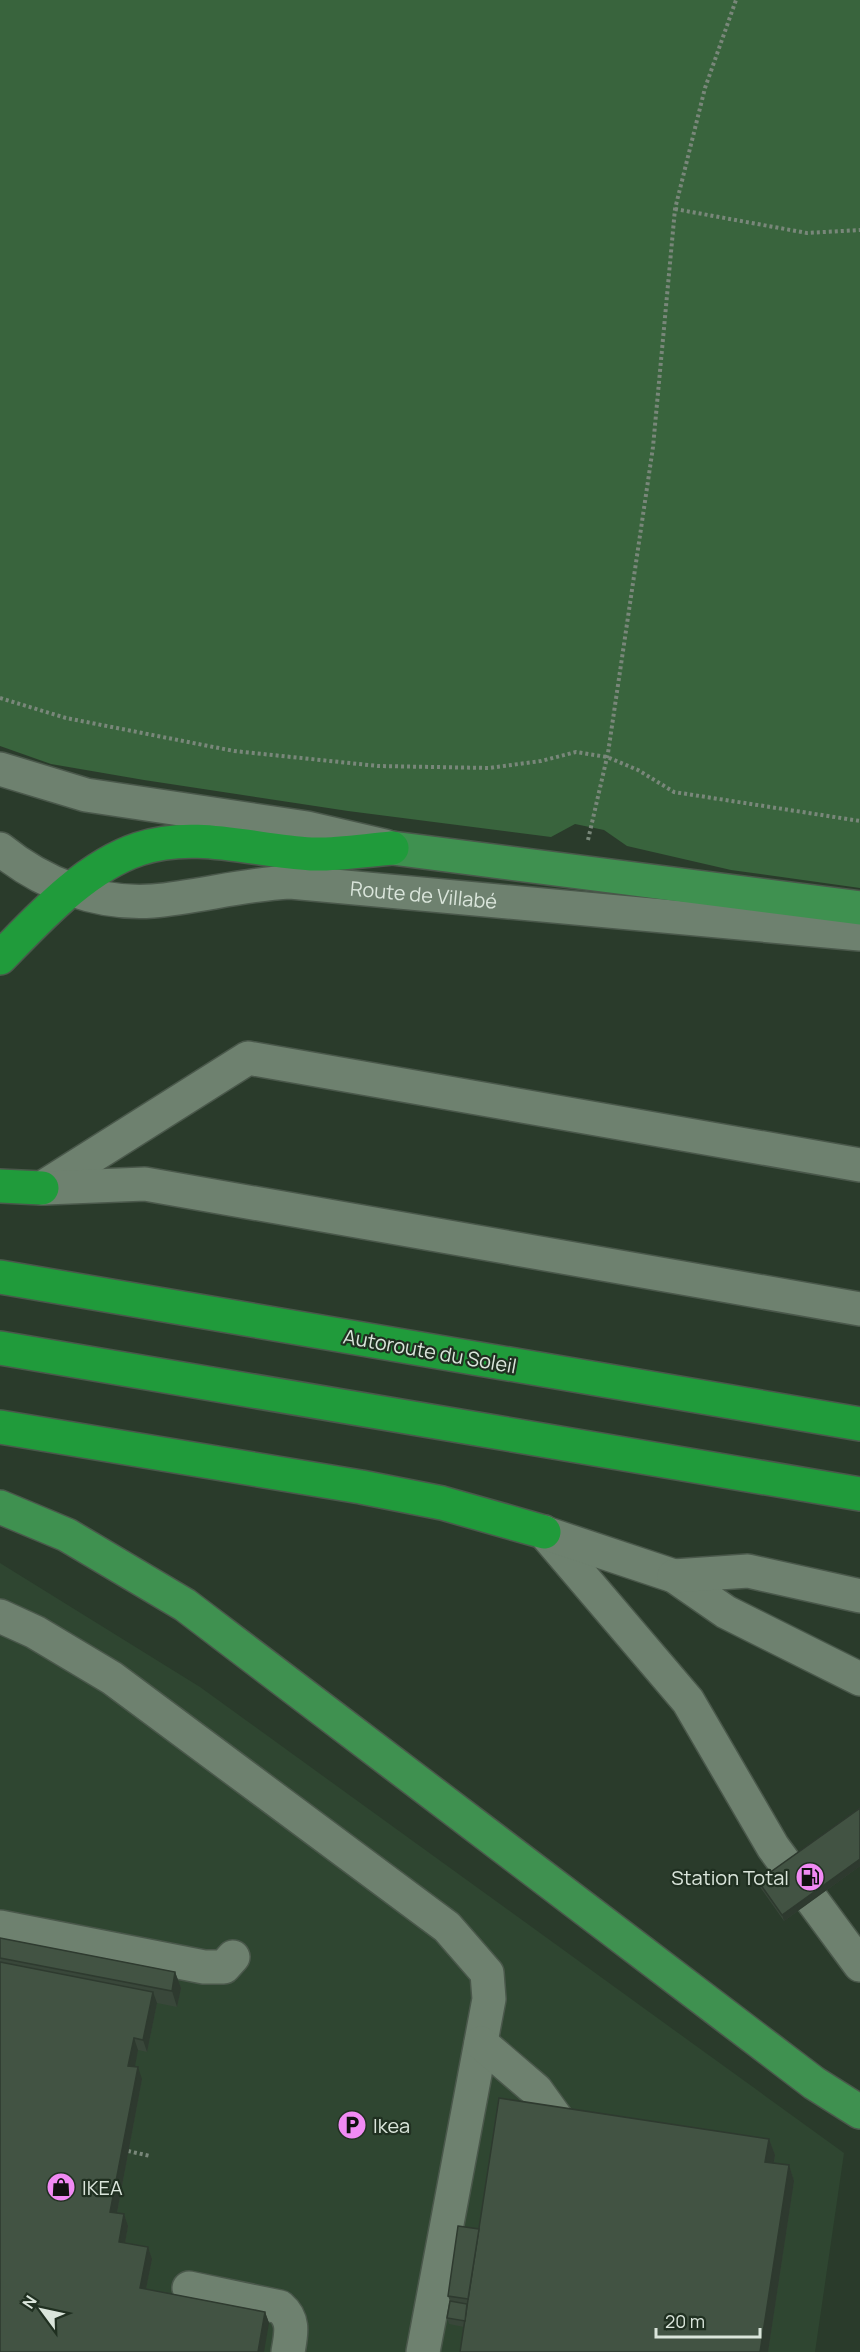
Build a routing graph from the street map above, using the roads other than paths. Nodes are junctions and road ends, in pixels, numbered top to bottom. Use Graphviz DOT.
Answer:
graph roads {
  1 [pos="0,769"];
  2 [pos="392,848"];
  3 [pos="0,849"];
  4 [pos="72,891"];
  5 [pos="860,908"];
  6 [pos="860,934"];
  7 [pos="0,958"];
  8 [pos="860,1165"];
  9 [pos="0,1186"];
  10 [pos="42,1188"];
  11 [pos="0,1277"];
  12 [pos="860,1309"];
  13 [pos="0,1348"];
  14 [pos="860,1424"];
  15 [pos="0,1427"];
  16 [pos="860,1494"];
  17 [pos="0,1507"];
  18 [pos="543,1532"];
  19 [pos="674,1576"];
  20 [pos="860,1596"];
  21 [pos="1,1623"];
  22 [pos="860,1679"];
  23 [pos="0,1927"];
  24 [pos="854,1944"];
  25 [pos="233,1957"];
  26 [pos="481,2043"];
  27 [pos="860,2112"];
  28 [pos="592,2120"];
  29 [pos="189,2288"];
  30 [pos="288,2352"];
  31 [pos="423,2352"];
  1 -- 2 [label="street, Route de Villabé"];
  2 -- 4 [label="highway"];
  2 -- 5 [label="main road, Route de Villabé"];
  3 -- 4 [label="street, Route de Villabé"];
  4 -- 6 [label="street, Route de Villabé"];
  4 -- 7 [label="highway"];
  8 -- 10 [label="street"];
  9 -- 10 [label="highway"];
  10 -- 12 [label="street"];
  11 -- 14 [label="highway, Autoroute du Soleil"];
  13 -- 16 [label="highway"];
  15 -- 18 [label="highway"];
  17 -- 27 [label="main road"];
  18 -- 19 [label="street"];
  18 -- 24 [label="street"];
  19 -- 20 [label="street"];
  19 -- 22 [label="street"];
  21 -- 26 [label="street"];
  23 -- 25 [label="street"];
  26 -- 28 [label="street"];
  26 -- 31 [label="street"];
  29 -- 30 [label="street"];
}
